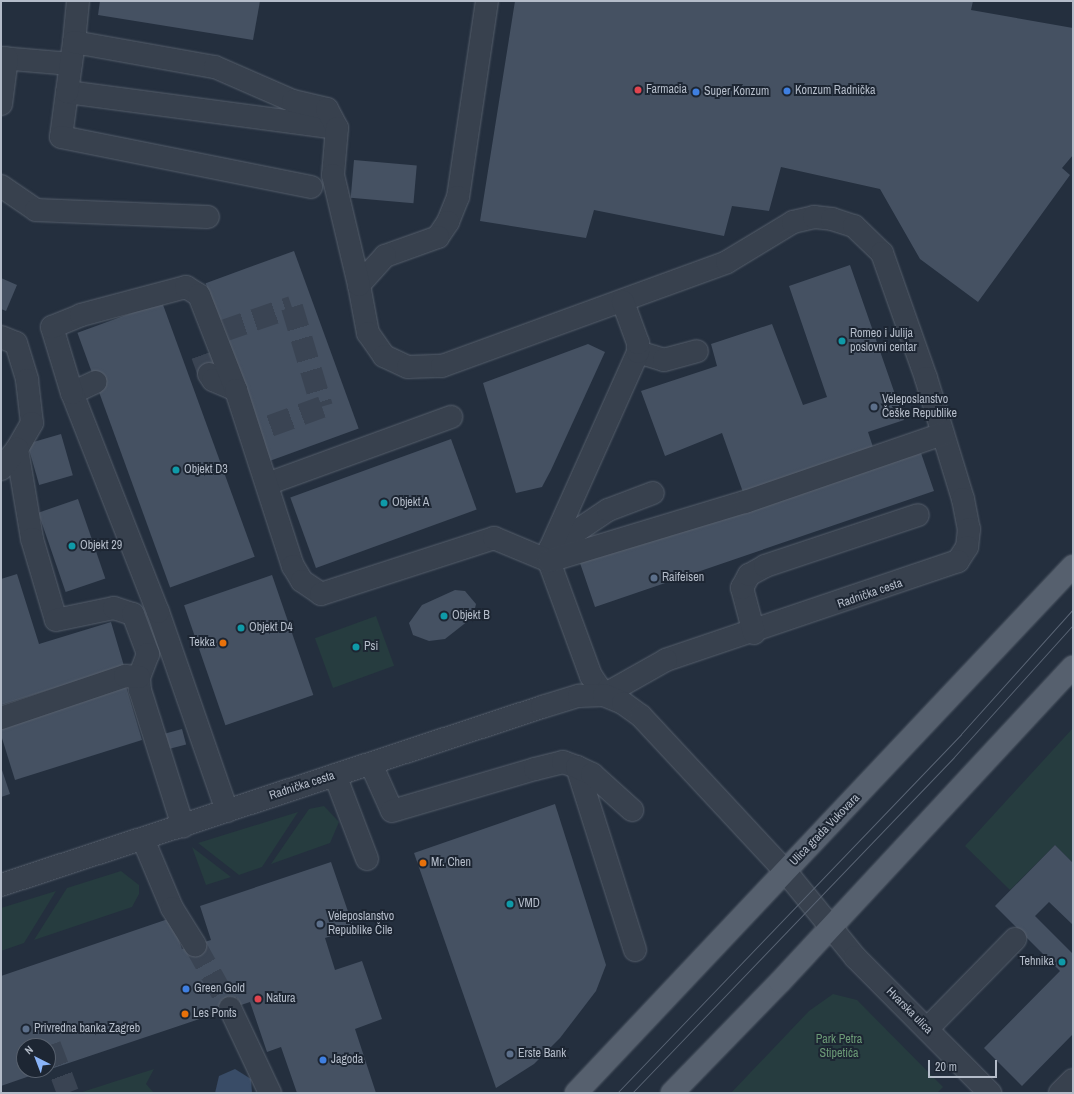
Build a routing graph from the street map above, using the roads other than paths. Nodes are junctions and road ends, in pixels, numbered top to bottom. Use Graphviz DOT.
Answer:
graph roads {
  1 [pos="78,1"];
  2 [pos="487,1"];
  3 [pos="74,42"];
  4 [pos="4,58"];
  5 [pos="71,64"];
  6 [pos="67,92"];
  7 [pos="1,104"];
  8 [pos="337,128"];
  9 [pos="1,186"];
  10 [pos="312,187"];
  11 [pos="208,217"];
  12 [pos="359,285"];
  13 [pos="623,302"];
  14 [pos="1,337"];
  15 [pos="697,351"];
  16 [pos="638,352"];
  17 [pos="209,374"];
  18 [pos="96,382"];
  19 [pos="236,390"];
  20 [pos="72,393"];
  21 [pos="451,417"];
  22 [pos="943,434"];
  23 [pos="17,449"];
  24 [pos="1,469"];
  25 [pos="267,484"];
  26 [pos="653,493"];
  27 [pos="918,515"];
  28 [pos="550,555"];
  29 [pos="1073,566"];
  30 [pos="754,633"];
  31 [pos="1073,667"];
  32 [pos="139,677"];
  33 [pos="604,695"];
  34 [pos="1,718"];
  35 [pos="371,764"];
  36 [pos="578,767"];
  37 [pos="336,775"];
  38 [pos="632,810"];
  39 [pos="226,811"];
  40 [pos="183,826"];
  41 [pos="143,839"];
  42 [pos="367,859"];
  43 [pos="786,872"];
  44 [pos="1,885"];
  45 [pos="831,927"];
  46 [pos="1015,939"];
  47 [pos="195,945"];
  48 [pos="635,950"];
  49 [pos="230,1008"];
  50 [pos="927,1029"];
  51 [pos="1073,1080"];
  52 [pos="270,1093"];
  53 [pos="576,1093"];
  54 [pos="672,1093"];
  55 [pos="990,1093"];
  56 [pos="1060,1093"];
  1 -- 3 [label="street"];
  2 -- 12 [label="street"];
  3 -- 5 [label="street"];
  3 -- 8 [label="street"];
  4 -- 5 [label="street"];
  4 -- 7 [label="street"];
  5 -- 6 [label="street"];
  6 -- 8 [label="street"];
  6 -- 10 [label="street"];
  8 -- 12 [label="street, Radnička cesta"];
  9 -- 11 [label="street"];
  12 -- 13 [label="street, Radnička cesta"];
  13 -- 16 [label="street"];
  13 -- 22 [label="street, Radnička cesta"];
  14 -- 23 [label="street"];
  15 -- 16 [label="street"];
  16 -- 28 [label="street"];
  17 -- 19 [label="street"];
  18 -- 20 [label="street"];
  19 -- 20 [label="street"];
  19 -- 25 [label="street"];
  20 -- 39 [label="street"];
  21 -- 25 [label="street"];
  22 -- 28 [label="street"];
  22 -- 30 [label="street, Radnička cesta"];
  23 -- 24 [label="street"];
  23 -- 32 [label="street"];
  25 -- 28 [label="street"];
  26 -- 28 [label="street"];
  27 -- 30 [label="street"];
  28 -- 33 [label="street"];
  29 -- 43 [label="main road, Ulica grada Vukovara"];
  30 -- 33 [label="street, Radnička cesta"];
  31 -- 45 [label="main road"];
  32 -- 34 [label="street"];
  32 -- 40 [label="street"];
  33 -- 35 [label="street, Radnička cesta"];
  33 -- 43 [label="street, Radnička cesta"];
  35 -- 36 [label="street"];
  35 -- 37 [label="street, Radnička cesta"];
  36 -- 38 [label="street"];
  36 -- 48 [label="street"];
  37 -- 39 [label="street, Radnička cesta"];
  37 -- 42 [label="street"];
  39 -- 40 [label="street, Radnička cesta"];
  40 -- 41 [label="street, Radnička cesta"];
  41 -- 44 [label="street, Radnička cesta"];
  41 -- 47 [label="street"];
  43 -- 45 [label="street, Radnička cesta"];
  43 -- 53 [label="main road, Ulica grada Vukovara"];
  45 -- 50 [label="street, Hvarska ulica"];
  45 -- 54 [label="main road"];
  46 -- 50 [label="street"];
  49 -- 52 [label="street"];
  50 -- 55 [label="street, Hvarska ulica"];
  51 -- 56 [label="street"];
}
